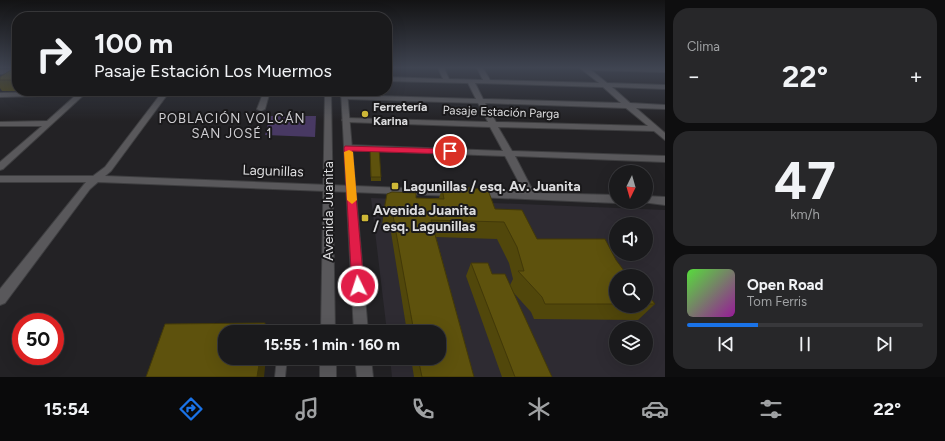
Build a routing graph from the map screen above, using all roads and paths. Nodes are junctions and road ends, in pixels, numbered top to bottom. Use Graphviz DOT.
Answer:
graph roads {
  1 [pos="605,85"];
  2 [pos="473,86"];
  3 [pos="623,86"];
  4 [pos="665,87"];
  5 [pos="0,95"];
  6 [pos="12,95"];
  7 [pos="79,96"];
  8 [pos="163,96"];
  9 [pos="265,96"];
  10 [pos="328,96"];
  11 [pos="344,96"];
  12 [pos="383,96"];
  13 [pos="481,101"];
  14 [pos="629,106"];
  15 [pos="665,107"];
  16 [pos="261,109"];
  17 [pos="346,120"];
  18 [pos="49,123"];
  19 [pos="0,124"];
  20 [pos="493,124"];
  21 [pos="656,129"];
  22 [pos="665,137"];
  23 [pos="348,148"];
  24 [pos="508,153"];
  25 [pos="665,159"];
  26 [pos="0,166"];
  27 [pos="0,179"];
  28 [pos="96,179"];
  29 [pos="328,187"];
  30 [pos="351,189"];
  31 [pos="531,196"];
  32 [pos="609,199"];
  33 [pos="653,200"];
  34 [pos="665,201"];
  35 [pos="0,299"];
  36 [pos="328,325"];
  37 [pos="361,325"];
  38 [pos="281,365"];
  39 [pos="328,365"];
  40 [pos="364,365"];
  41 [pos="280,377"];
  42 [pos="328,377"];
  43 [pos="365,377"];
  1 -- 14 [label="street"];
  2 -- 13 [label="street"];
  3 -- 4 [label="street"];
  5 -- 6 [label="street"];
  7 -- 18 [label="street"];
  8 -- 28 [label="street"];
  9 -- 16 [label="street"];
  10 -- 29 [label="street, Avenida Juanita"];
  11 -- 17 [label="street, Avenida Juanita"];
  12 -- 13 [label="street"];
  13 -- 14 [label="street"];
  13 -- 20 [label="street"];
  14 -- 15 [label="street"];
  14 -- 21 [label="street"];
  17 -- 20 [label="street, Pasaje Estación Parga"];
  17 -- 23 [label="street, Avenida Juanita"];
  18 -- 19 [label="street"];
  18 -- 26 [label="street"];
  20 -- 21 [label="street, Pasaje Estación Parga"];
  20 -- 24 [label="street"];
  21 -- 22 [label="street"];
  23 -- 24 [label="street"];
  23 -- 30 [label="street, Avenida Juanita"];
  24 -- 25 [label="street"];
  24 -- 31 [label="street"];
  27 -- 28 [label="street, Lagunillas"];
  28 -- 29 [label="street, Lagunillas"];
  28 -- 35 [label="street"];
  29 -- 30 [label="street, Lagunillas"];
  29 -- 36 [label="street, Avenida Juanita"];
  30 -- 31 [label="street, Lagunillas"];
  30 -- 37 [label="street, Avenida Juanita"];
  31 -- 32 [label="street, Lagunillas"];
  33 -- 34 [label="street"];
  38 -- 41 [label="lane"];
  39 -- 42 [label="street"];
  40 -- 43 [label="street"];
}
